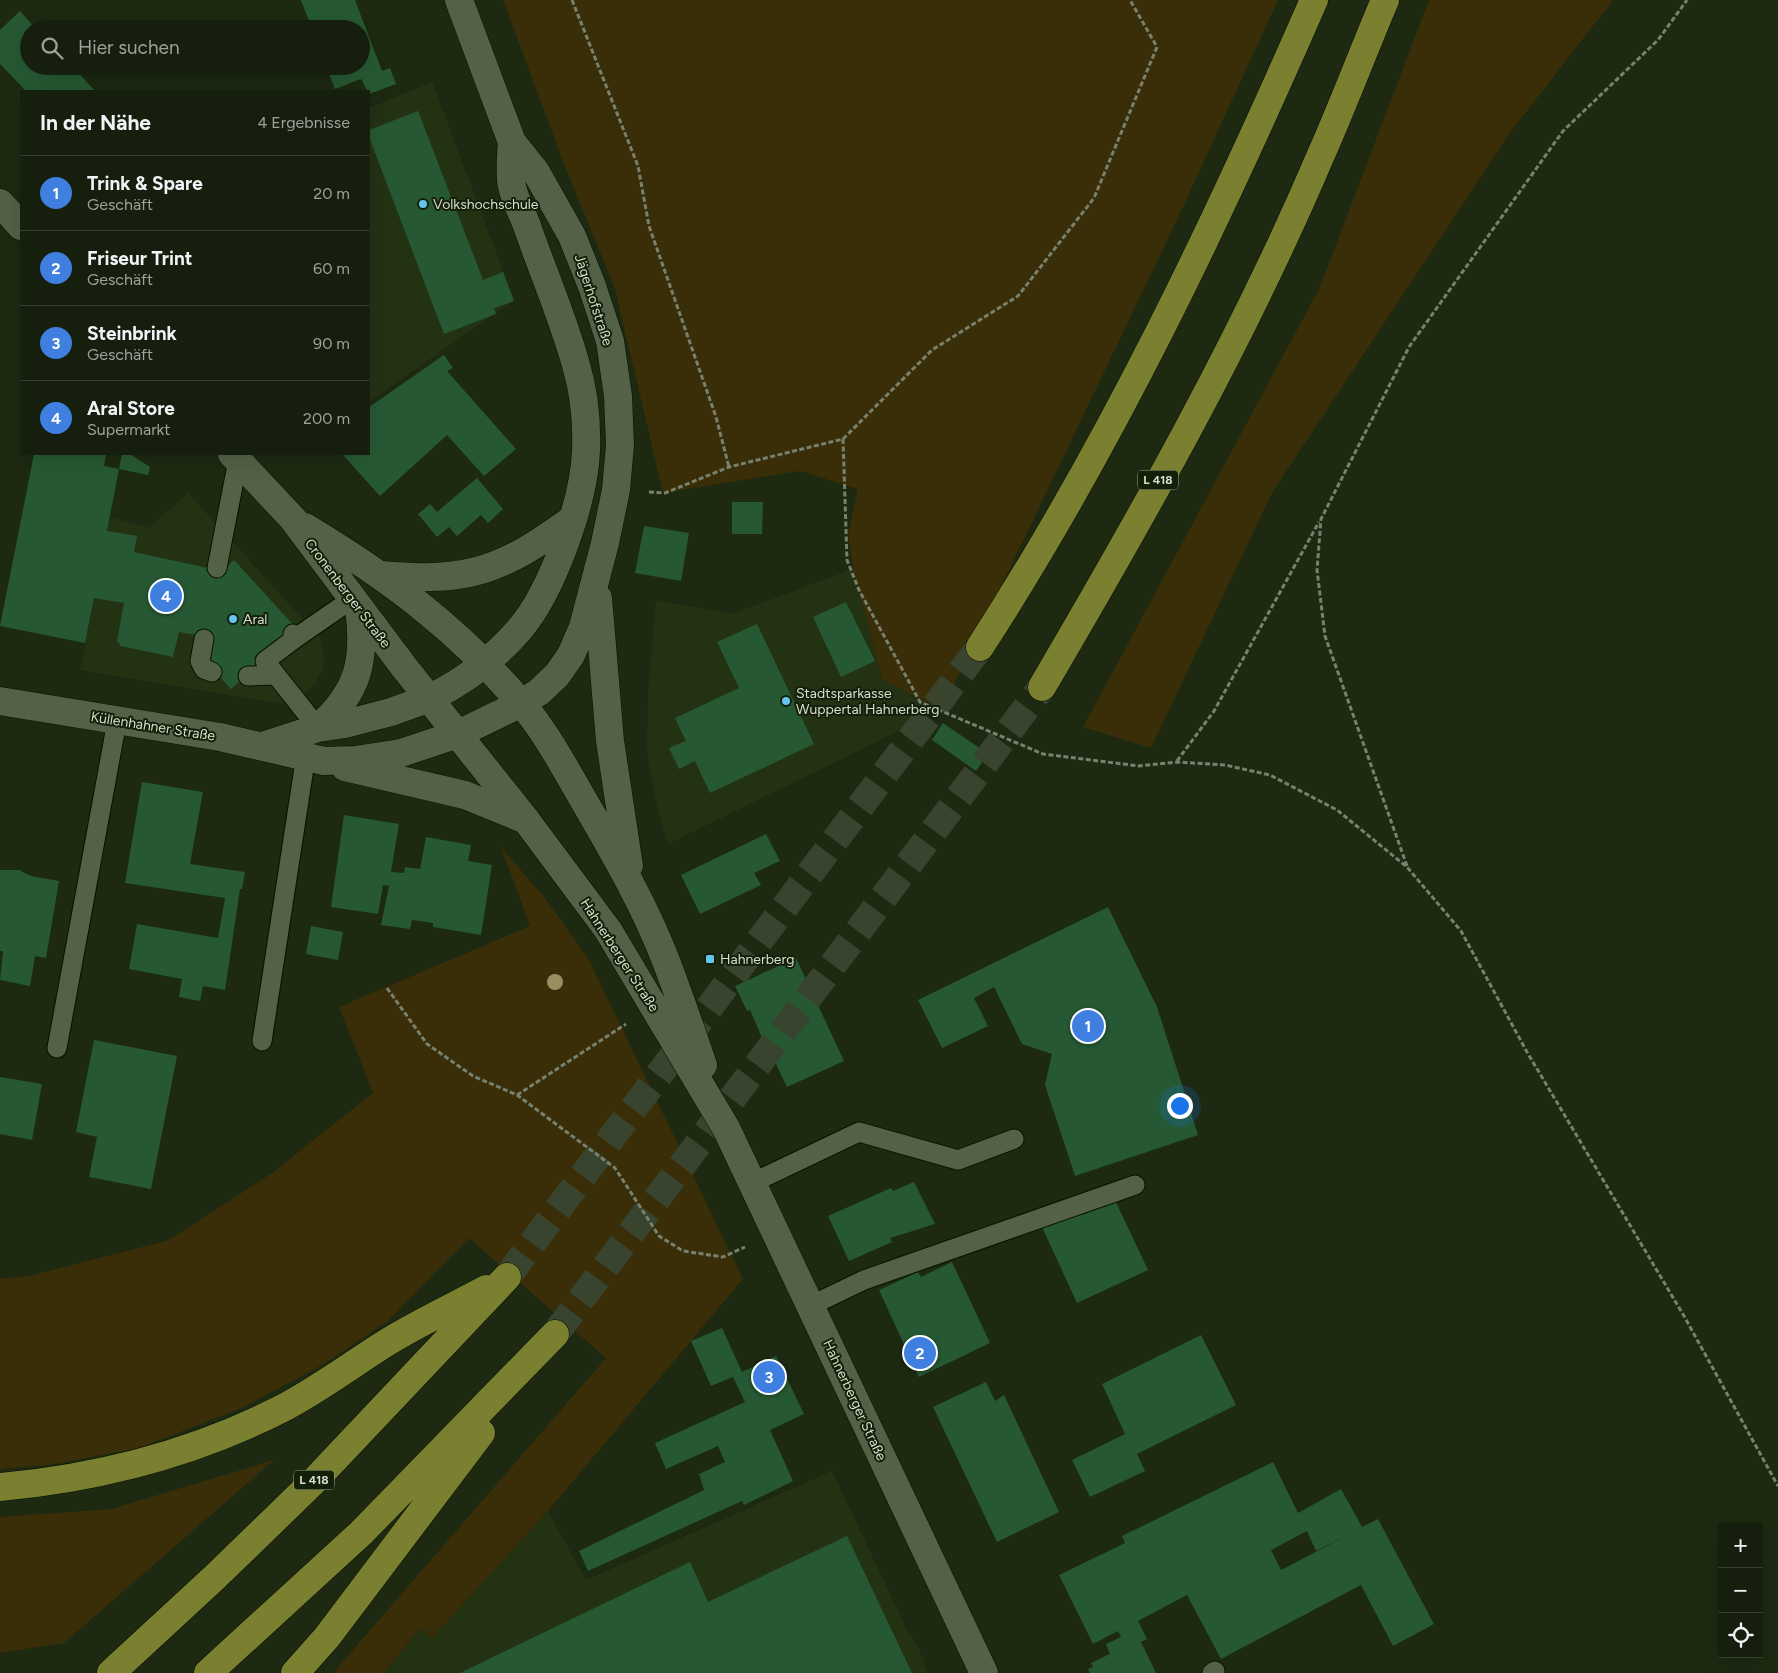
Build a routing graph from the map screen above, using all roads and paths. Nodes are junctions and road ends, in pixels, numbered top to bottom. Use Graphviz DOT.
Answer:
graph roads {
  1 [pos="459,0"];
  2 [pos="572,0"];
  3 [pos="1130,0"];
  4 [pos="1314,0"];
  5 [pos="1385,0"];
  6 [pos="1687,0"];
  7 [pos="512,142"];
  8 [pos="0,203"];
  9 [pos="20,225"];
  10 [pos="843,439"];
  11 [pos="235,457"];
  12 [pos="729,467"];
  13 [pos="665,494"];
  14 [pos="293,519"];
  15 [pos="1321,519"];
  16 [pos="572,520"];
  17 [pos="222,561"];
  18 [pos="597,574"];
  19 [pos="382,575"];
  20 [pos="355,603"];
  21 [pos="204,639"];
  22 [pos="980,647"];
  23 [pos="486,664"];
  24 [pos="212,672"];
  25 [pos="276,675"];
  26 [pos="248,676"];
  27 [pos="1042,687"];
  28 [pos="430,698"];
  29 [pos="0,701"];
  30 [pos="522,704"];
  31 [pos="117,721"];
  32 [pos="318,728"];
  33 [pos="458,734"];
  34 [pos="263,746"];
  35 [pos="315,758"];
  36 [pos="1177,762"];
  37 [pos="526,820"];
  38 [pos="1407,867"];
  39 [pos="635,894"];
  40 [pos="387,988"];
  41 [pos="654,1006"];
  42 [pos="262,1041"];
  43 [pos="57,1048"];
  44 [pos="517,1095"];
  45 [pos="726,1128"];
  46 [pos="1014,1139"];
  47 [pos="752,1183"];
  48 [pos="1134,1185"];
  49 [pos="776,1234"];
  50 [pos="810,1306"];
  51 [pos="1778,1486"];
  52 [pos="0,1487"];
  53 [pos="111,1673"];
  54 [pos="208,1673"];
  55 [pos="295,1673"];
  56 [pos="984,1673"];
  1 -- 7 [label="main road, Jägerhofstraße"];
  2 -- 12 [label="path"];
  3 -- 10 [label="path"];
  4 -- 22 [label="highway"];
  5 -- 27 [label="highway, L 418"];
  6 -- 15 [label="path"];
  7 -- 16 [label="main road, Jägerhofstraße"];
  7 -- 18 [label="main road, Jägerhofstraße"];
  8 -- 9 [label="main road"];
  10 -- 12 [label="path"];
  10 -- 36 [label="path"];
  11 -- 14 [label="main road, Cronenberger Straße"];
  11 -- 17 [label="lane"];
  12 -- 13 [label="path"];
  14 -- 19 [label="main road, Cronenberger Straße"];
  14 -- 20 [label="main road, Cronenberger Straße"];
  15 -- 36 [label="path"];
  15 -- 38 [label="path"];
  16 -- 19 [label="main road"];
  16 -- 23 [label="main road, Jägerhofstraße"];
  18 -- 30 [label="main road, Jägerhofstraße"];
  18 -- 39 [label="main road"];
  19 -- 23 [label="main road, Cronenberger Straße"];
  20 -- 25 [label="lane"];
  20 -- 28 [label="main road, Cronenberger Straße"];
  20 -- 32 [label="main road"];
  21 -- 24 [label="lane"];
  23 -- 28 [label="main road, Jägerhofstraße"];
  23 -- 30 [label="main road, Cronenberger Straße"];
  25 -- 26 [label="lane"];
  25 -- 32 [label="lane"];
  28 -- 32 [label="main road, Jägerhofstraße"];
  28 -- 33 [label="main road, Cronenberger Straße"];
  29 -- 31 [label="main road, Küllenhahner Straße"];
  30 -- 33 [label="main road, Küllenhahner Straße"];
  30 -- 39 [label="main road, Hahnerberger Straße"];
  31 -- 34 [label="main road, Küllenhahner Straße"];
  31 -- 43 [label="lane"];
  32 -- 34 [label="main road, Jägerhofstraße"];
  33 -- 35 [label="main road, Küllenhahner Straße"];
  33 -- 37 [label="main road, Hahnerberger Straße"];
  34 -- 35 [label="main road, Küllenhahner Straße"];
  35 -- 37 [label="main road"];
  35 -- 42 [label="lane"];
  36 -- 38 [label="path"];
  37 -- 41 [label="main road, Hahnerberger Straße"];
  38 -- 51 [label="path"];
  39 -- 45 [label="main road, Hahnerberger Straße"];
  40 -- 44 [label="path"];
  41 -- 44 [label="path"];
  41 -- 45 [label="main road, Hahnerberger Straße"];
  44 -- 49 [label="path"];
  45 -- 47 [label="main road, Hahnerberger Straße"];
  46 -- 47 [label="lane"];
  47 -- 49 [label="main road, Hahnerberger Straße"];
  48 -- 50 [label="lane"];
  49 -- 50 [label="main road, Hahnerberger Straße"];
  50 -- 56 [label="main road, Hahnerberger Straße"];
  52 -- 53 [label="highway, L 418"];
  54 -- 55 [label="highway"];
}
